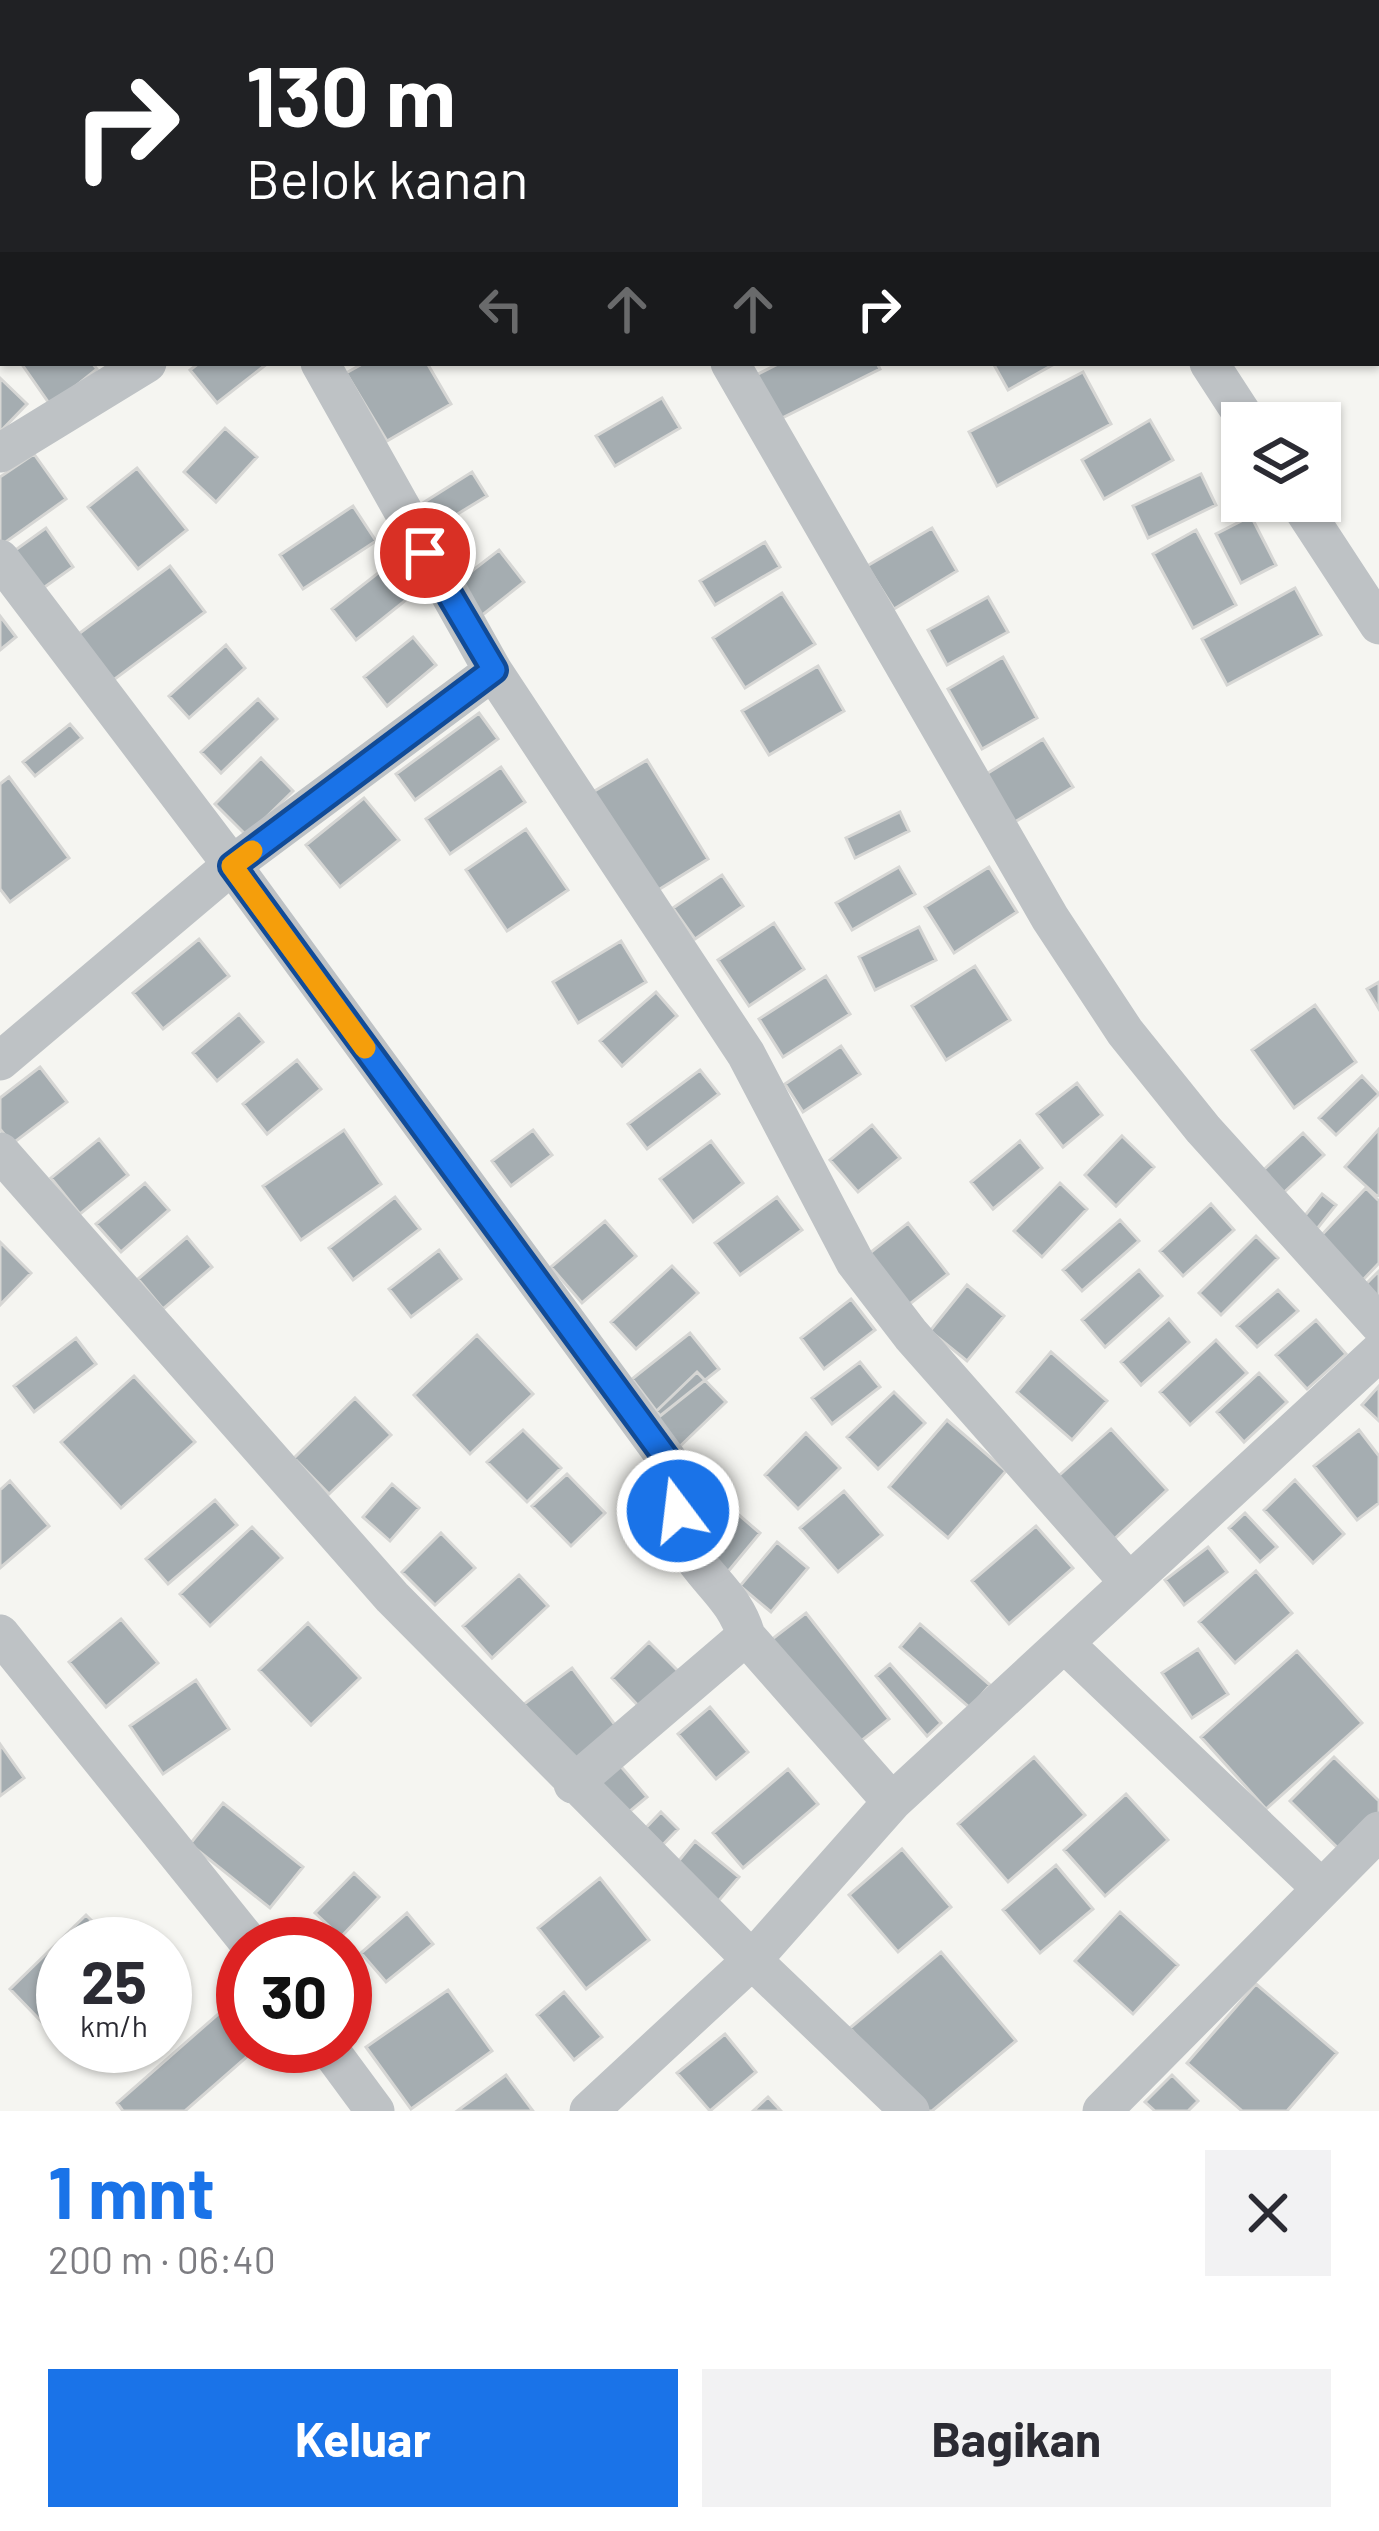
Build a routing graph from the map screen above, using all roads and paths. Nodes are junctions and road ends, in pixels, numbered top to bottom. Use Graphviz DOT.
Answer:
graph roads {
  1 [pos="142,366"];
  2 [pos="322,366"];
  3 [pos="732,366"];
  4 [pos="1211,366"];
  5 [pos="1234,402"];
  6 [pos="0,453"];
  7 [pos="1312,522"];
  8 [pos="0,559"];
  9 [pos="1379,625"];
  10 [pos="494,670"];
  11 [pos="232,866"];
  12 [pos="0,1060"];
  13 [pos="0,1153"];
  14 [pos="1379,1324"];
  15 [pos="1379,1352"];
  16 [pos="1128,1581"];
  17 [pos="0,1634"];
  18 [pos="746,1636"];
  19 [pos="1065,1644"];
  20 [pos="573,1784"];
  21 [pos="892,1802"];
  22 [pos="1379,1832"];
  23 [pos="1321,1888"];
  24 [pos="228,1917"];
  25 [pos="752,1960"];
  26 [pos="347,2073"];
  27 [pos="375,2111"];
  28 [pos="589,2111"];
  29 [pos="910,2111"];
  30 [pos="1102,2111"];
  1 -- 6 [label="street"];
  2 -- 10 [label="street"];
  3 -- 14 [label="street"];
  4 -- 5 [label="street"];
  7 -- 9 [label="street"];
  8 -- 11 [label="street"];
  10 -- 11 [label="street"];
  10 -- 16 [label="street"];
  11 -- 12 [label="street"];
  11 -- 18 [label="street"];
  13 -- 20 [label="street"];
  15 -- 16 [label="street"];
  16 -- 19 [label="street"];
  17 -- 24 [label="street"];
  18 -- 20 [label="street"];
  18 -- 21 [label="street"];
  19 -- 21 [label="street"];
  19 -- 23 [label="street"];
  20 -- 25 [label="street"];
  21 -- 25 [label="street"];
  22 -- 23 [label="street"];
  23 -- 30 [label="street"];
  25 -- 28 [label="street"];
  25 -- 29 [label="street"];
  26 -- 27 [label="street"];
}
